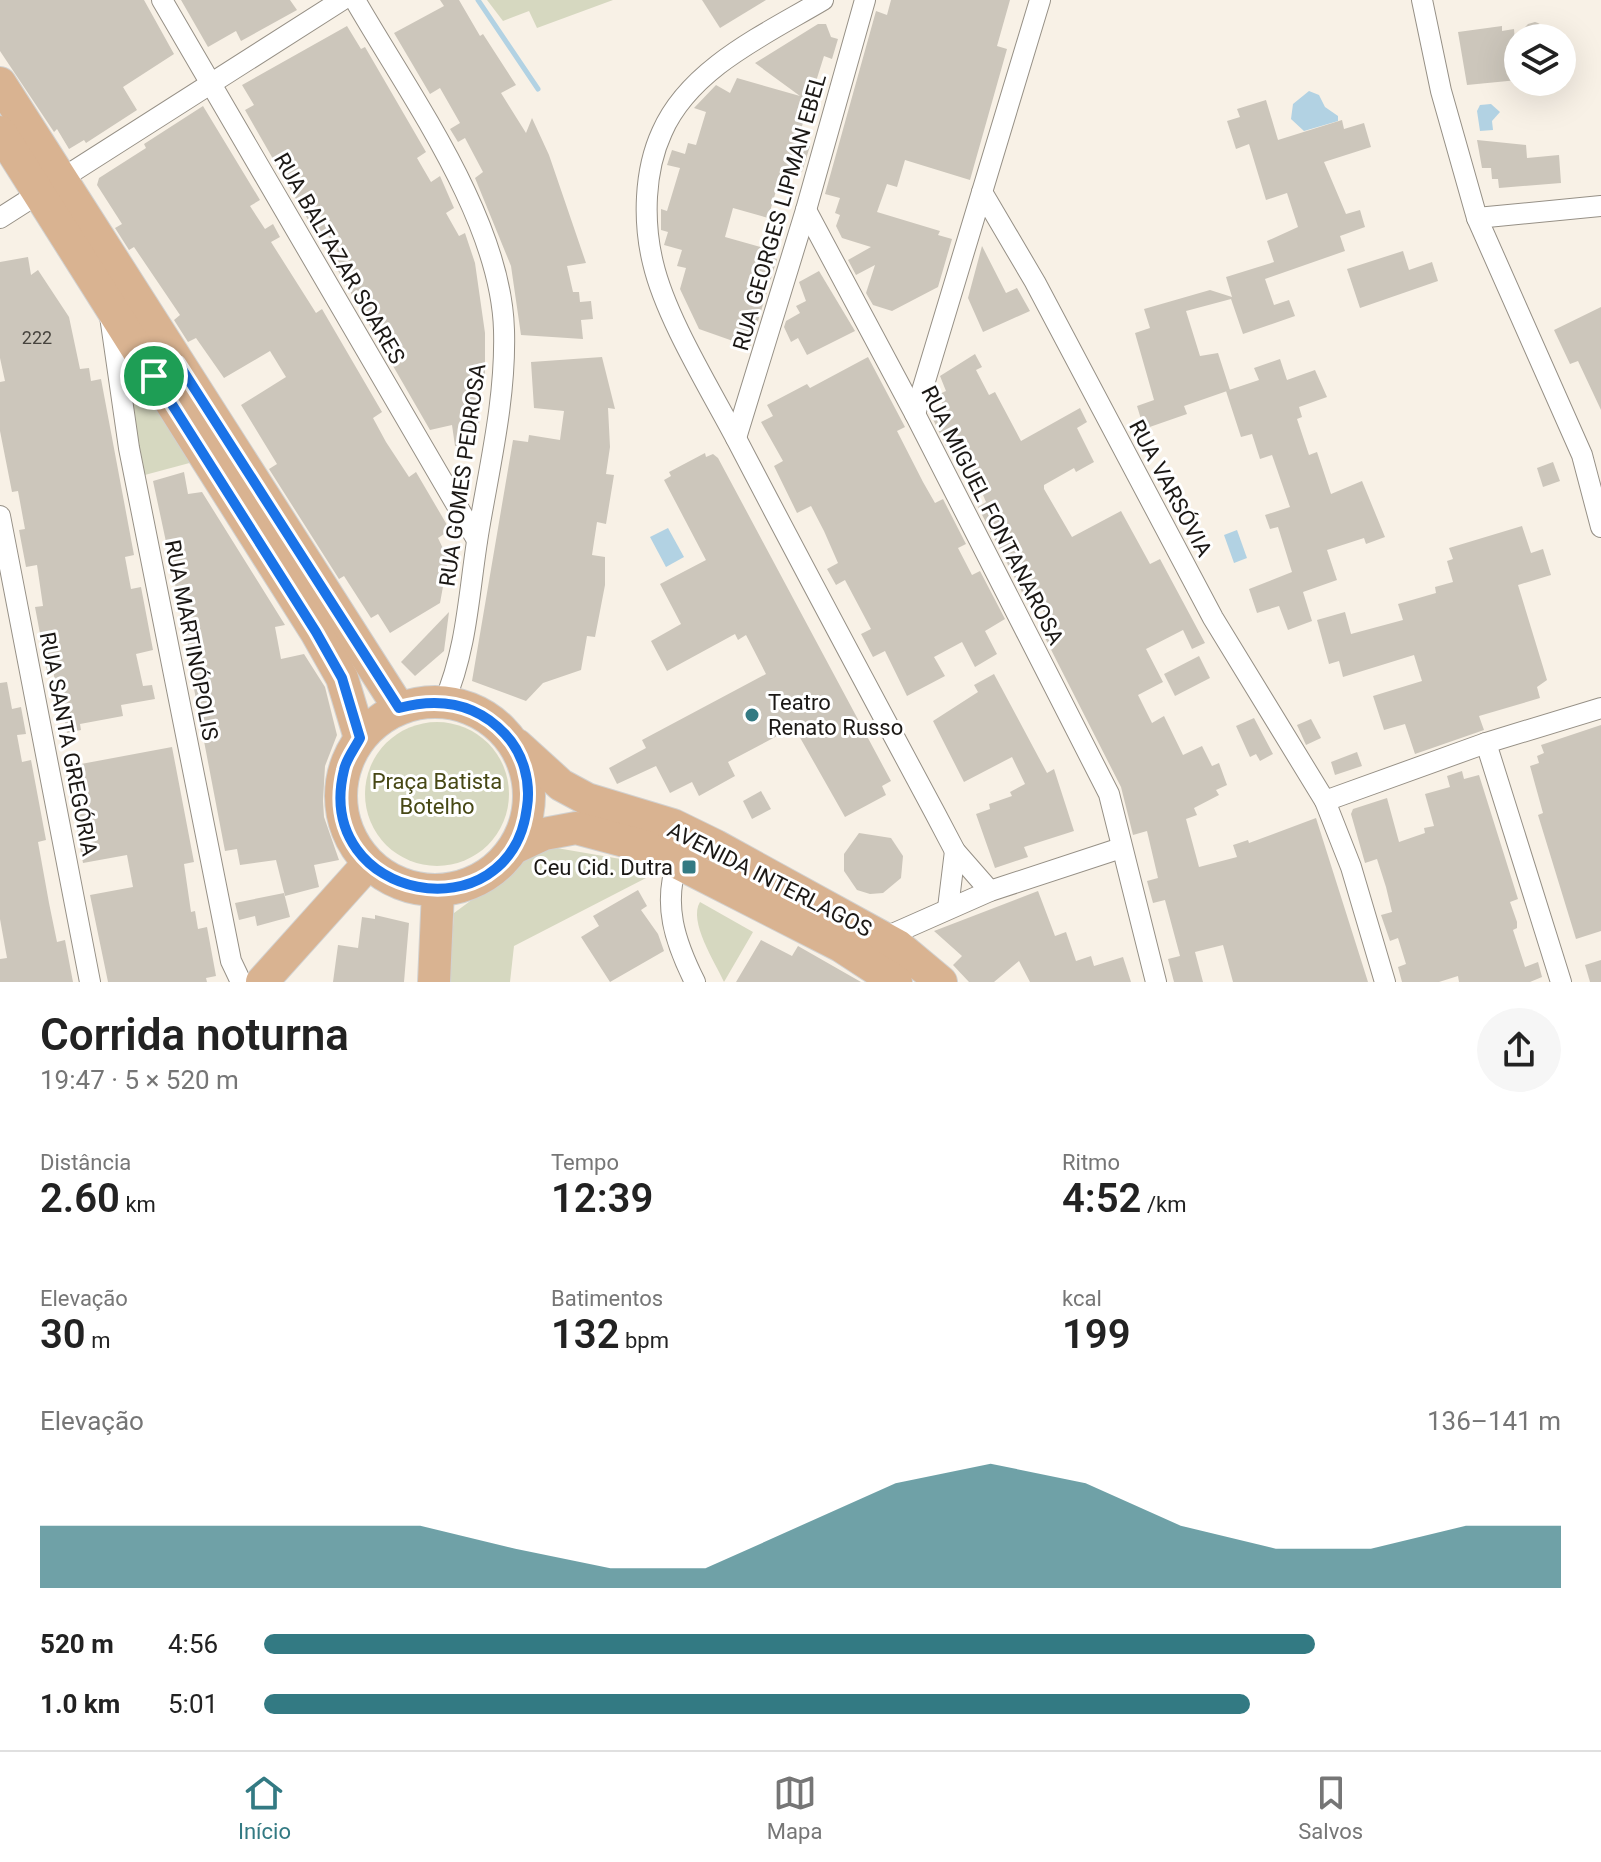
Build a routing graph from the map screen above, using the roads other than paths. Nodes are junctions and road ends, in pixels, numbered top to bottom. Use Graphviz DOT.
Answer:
graph roads {
  1 [pos="162,0"];
  2 [pos="342,0"];
  3 [pos="355,0"];
  4 [pos="823,0"];
  5 [pos="865,0"];
  6 [pos="1040,0"];
  7 [pos="1422,0"];
  8 [pos="0,83"];
  9 [pos="210,83"];
  10 [pos="0,132"];
  11 [pos="50,185"];
  12 [pos="982,192"];
  13 [pos="1601,206"];
  14 [pos="806,210"];
  15 [pos="0,218"];
  16 [pos="1477,218"];
  17 [pos="108,305"];
  18 [pos="166,370"];
  19 [pos="915,414"];
  20 [pos="736,438"];
  21 [pos="0,516"];
  22 [pos="1601,527"];
  23 [pos="477,540"];
  24 [pos="444,702"];
  25 [pos="399,708"];
  26 [pos="1601,708"];
  27 [pos="360,738"];
  28 [pos="511,741"];
  29 [pos="1486,743"];
  30 [pos="1325,801"];
  31 [pos="514,848"];
  32 [pos="1121,848"];
  33 [pos="955,851"];
  34 [pos="678,860"];
  35 [pos="368,864"];
  36 [pos="438,891"];
  37 [pos="990,891"];
  38 [pos="948,908"];
  39 [pos="872,947"];
  40 [pos="90,982"];
  41 [pos="241,982"];
  42 [pos="262,982"];
  43 [pos="434,982"];
  44 [pos="695,982"];
  45 [pos="896,982"];
  46 [pos="941,982"];
  47 [pos="1156,982"];
  48 [pos="1385,982"];
  49 [pos="1561,982"];
  1 -- 9 [label="street, RUA BALTAZAR SOARES"];
  2 -- 9 [label="street"];
  3 -- 23 [label="street, RUA GOMES PEDROSA"];
  4 -- 20 [label="street"];
  5 -- 14 [label="street, RUA GEORGES LIPMAN EBEL"];
  6 -- 12 [label="street"];
  7 -- 16 [label="street"];
  8 -- 11 [label="main road"];
  9 -- 11 [label="street"];
  9 -- 23 [label="street, RUA BALTAZAR SOARES"];
  10 -- 11 [label="main road"];
  11 -- 15 [label="street"];
  11 -- 17 [label="main road"];
  11 -- 18 [label="main road"];
  12 -- 19 [label="street"];
  12 -- 30 [label="street, RUA VARSÓVIA"];
  13 -- 16 [label="street"];
  14 -- 19 [label="street, RUA MIGUEL FONTANAROSA"];
  14 -- 20 [label="street, RUA GEORGES LIPMAN EBEL"];
  16 -- 22 [label="street"];
  17 -- 18 [label="main road"];
  17 -- 41 [label="street, RUA MARTINÓPOLIS"];
  18 -- 25 [label="main road"];
  18 -- 27 [label="main road"];
  19 -- 32 [label="street, RUA MIGUEL FONTANAROSA"];
  20 -- 33 [label="street"];
  21 -- 40 [label="street, RUA SANTA GREGÓRIA"];
  23 -- 24 [label="street, RUA GOMES PEDROSA"];
  24 -- 25 [label="main road"];
  24 -- 28 [label="main road"];
  25 -- 27 [label="main road"];
  26 -- 29 [label="street"];
  27 -- 35 [label="main road"];
  28 -- 31 [label="main road"];
  28 -- 39 [label="main road, AVENIDA INTERLAGOS"];
  29 -- 30 [label="street"];
  29 -- 49 [label="street"];
  30 -- 48 [label="street, RUA VARSÓVIA"];
  31 -- 34 [label="main road, AVENIDA INTERLAGOS"];
  31 -- 36 [label="main road"];
  32 -- 37 [label="street"];
  32 -- 47 [label="street, RUA MIGUEL FONTANAROSA"];
  33 -- 37 [label="street"];
  33 -- 38 [label="street"];
  34 -- 39 [label="main road, AVENIDA INTERLAGOS"];
  34 -- 44 [label="street"];
  35 -- 36 [label="main road"];
  35 -- 42 [label="main road"];
  36 -- 43 [label="main road"];
  37 -- 38 [label="street"];
  38 -- 39 [label="street"];
  39 -- 45 [label="main road, AVENIDA INTERLAGOS"];
  39 -- 46 [label="main road, AVENIDA INTERLAGOS"];
}
